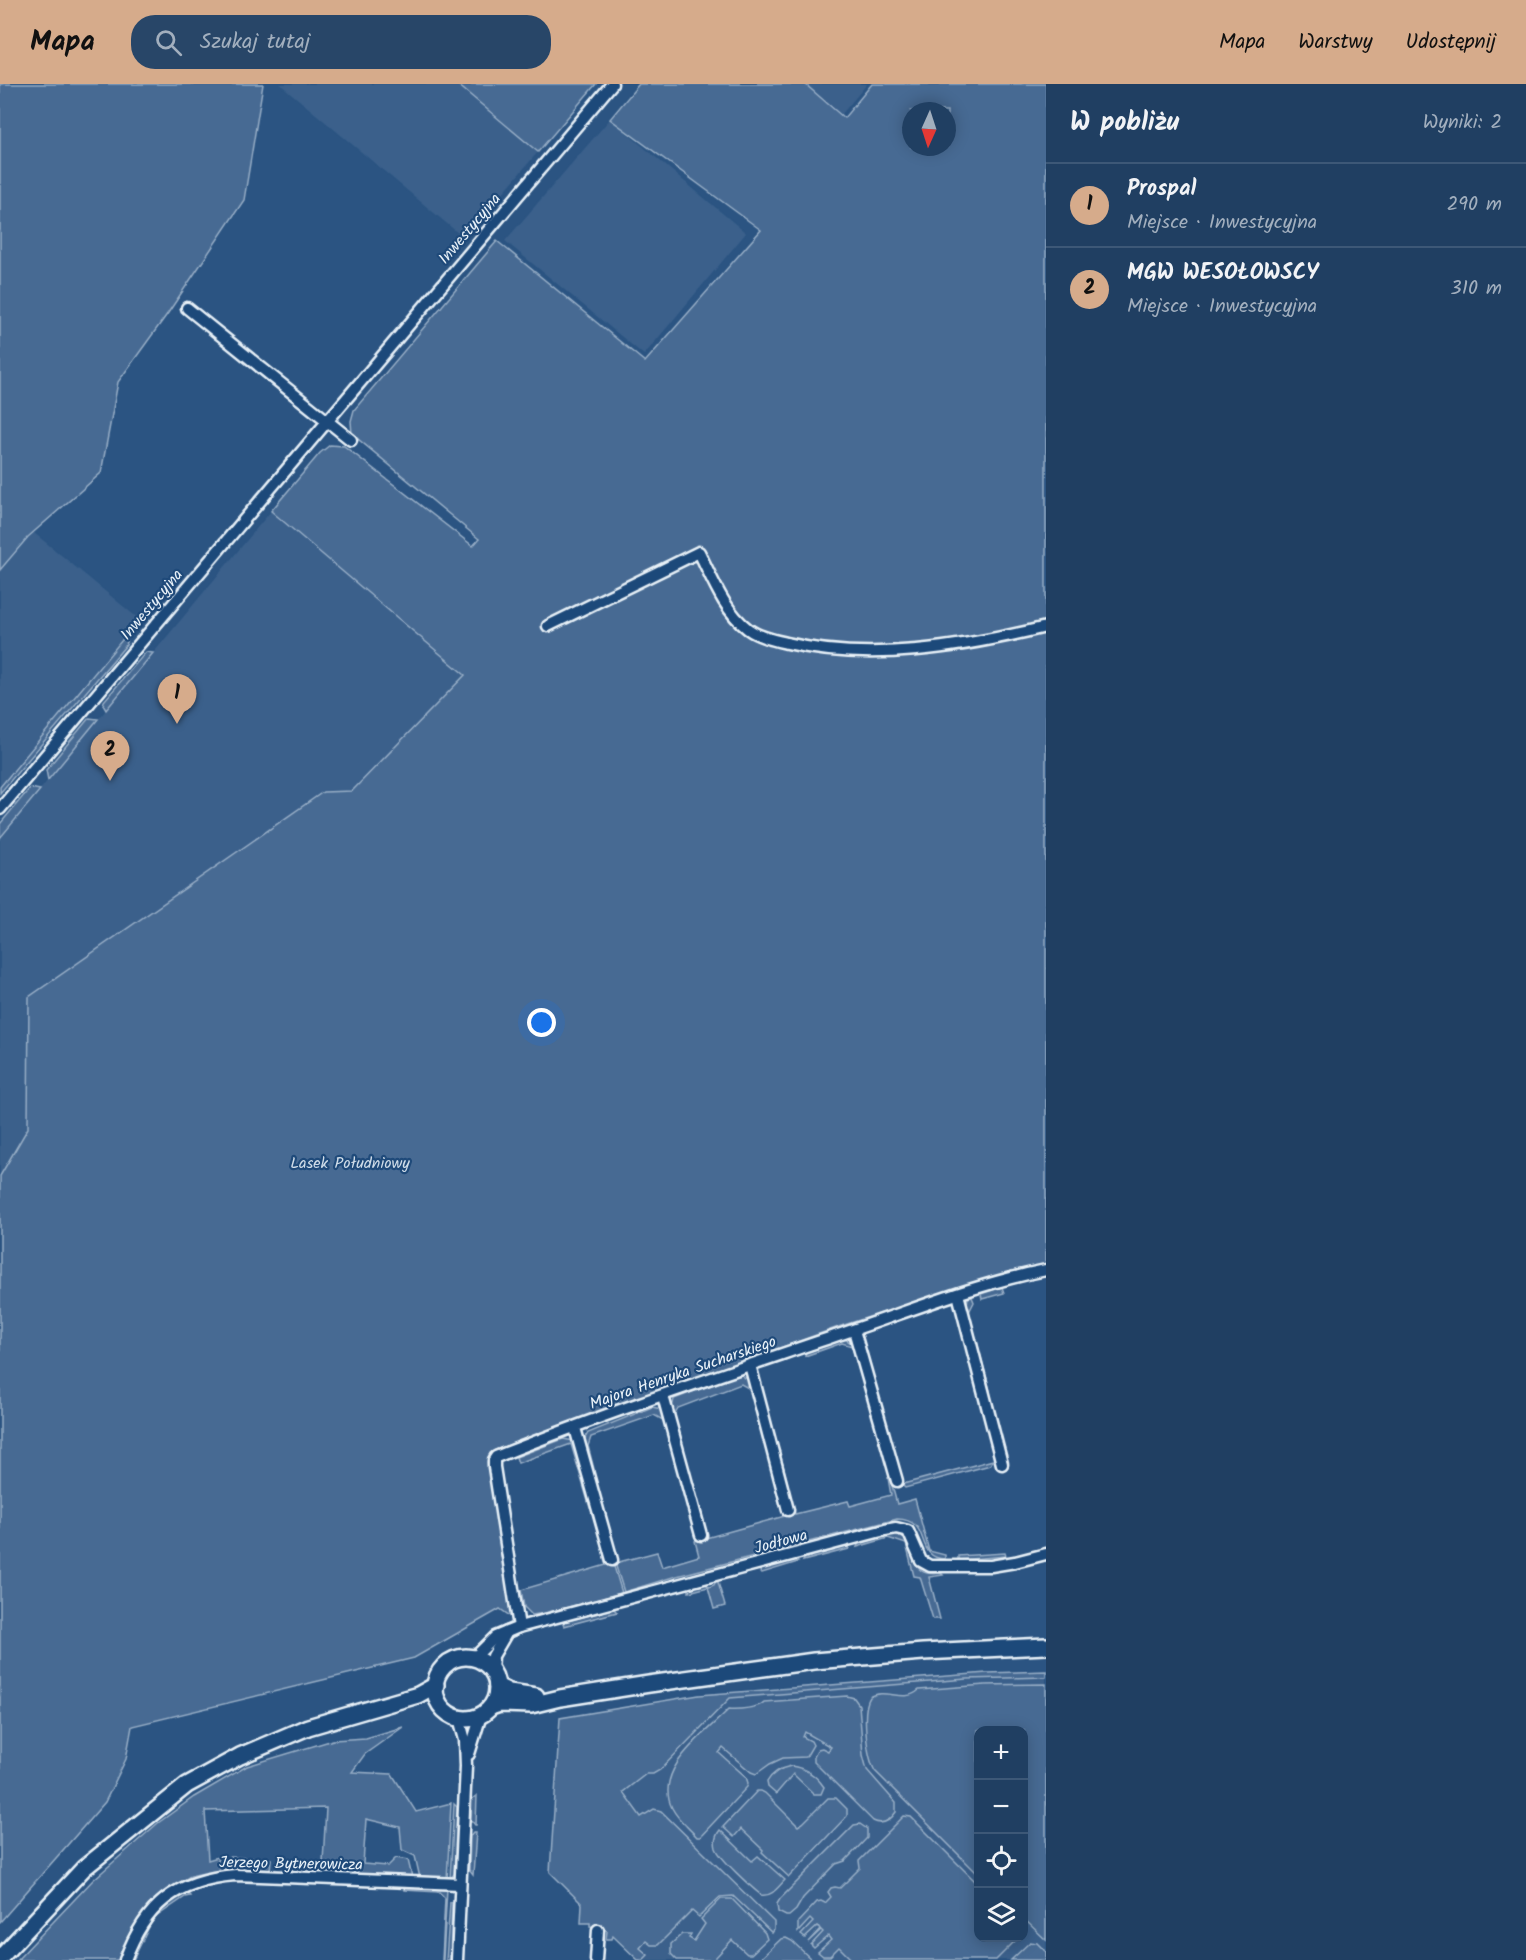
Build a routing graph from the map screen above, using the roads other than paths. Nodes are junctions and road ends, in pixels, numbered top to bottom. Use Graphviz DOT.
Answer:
graph roads {
  1 [pos="612,84"];
  2 [pos="187,308"];
  3 [pos="328,420"];
  4 [pos="351,440"];
  5 [pos="548,626"];
  6 [pos="1046,627"];
  7 [pos="0,809"];
  8 [pos="1046,1270"];
  9 [pos="958,1294"];
  10 [pos="854,1330"];
  11 [pos="750,1365"];
  12 [pos="663,1396"];
  13 [pos="575,1428"];
  14 [pos="1002,1464"];
  15 [pos="897,1481"];
  16 [pos="788,1510"];
  17 [pos="701,1534"];
  18 [pos="1046,1554"];
  19 [pos="612,1560"];
  20 [pos="519,1627"];
  21 [pos="507,1632"];
  22 [pos="1046,1646"];
  23 [pos="474,1658"];
  24 [pos="494,1678"];
  25 [pos="435,1685"];
  26 [pos="560,1698"];
  27 [pos="439,1702"];
  28 [pos="367,1711"];
  29 [pos="486,1711"];
  30 [pos="459,1718"];
  31 [pos="466,1766"];
  32 [pos="460,1884"];
  33 [pos="598,1930"];
  34 [pos="0,1958"];
  35 [pos="125,1960"];
  36 [pos="457,1960"];
  37 [pos="596,1960"];
  1 -- 3 [label="street, Inwestycyjna"];
  2 -- 3 [label="street"];
  3 -- 4 [label="street"];
  3 -- 7 [label="street, Inwestycyjna"];
  5 -- 6 [label="street"];
  8 -- 9 [label="street, Majora Henryka Sucharskiego"];
  9 -- 10 [label="street, Majora Henryka Sucharskiego"];
  9 -- 14 [label="street"];
  10 -- 11 [label="street, Majora Henryka Sucharskiego"];
  10 -- 15 [label="street"];
  11 -- 12 [label="street, Majora Henryka Sucharskiego"];
  11 -- 16 [label="street"];
  12 -- 13 [label="street, Majora Henryka Sucharskiego"];
  12 -- 17 [label="street"];
  13 -- 19 [label="street"];
  13 -- 20 [label="street, Majora Henryka Sucharskiego"];
  18 -- 20 [label="street, Jodłowa"];
  20 -- 21 [label="street, Jodłowa"];
  21 -- 23 [label="street, Jodłowa"];
  21 -- 24 [label="street"];
  22 -- 26 [label="main road"];
  23 -- 24 [label="main road"];
  23 -- 25 [label="main road"];
  24 -- 26 [label="main road"];
  24 -- 29 [label="main road"];
  25 -- 27 [label="main road"];
  25 -- 28 [label="main road"];
  26 -- 29 [label="main road"];
  27 -- 28 [label="main road"];
  27 -- 30 [label="main road"];
  28 -- 34 [label="main road"];
  29 -- 30 [label="main road"];
  29 -- 31 [label="street"];
  30 -- 31 [label="street"];
  31 -- 32 [label="street"];
  32 -- 35 [label="street, Jerzego Bytnerowicza"];
  32 -- 36 [label="street"];
  33 -- 37 [label="street"];
}
